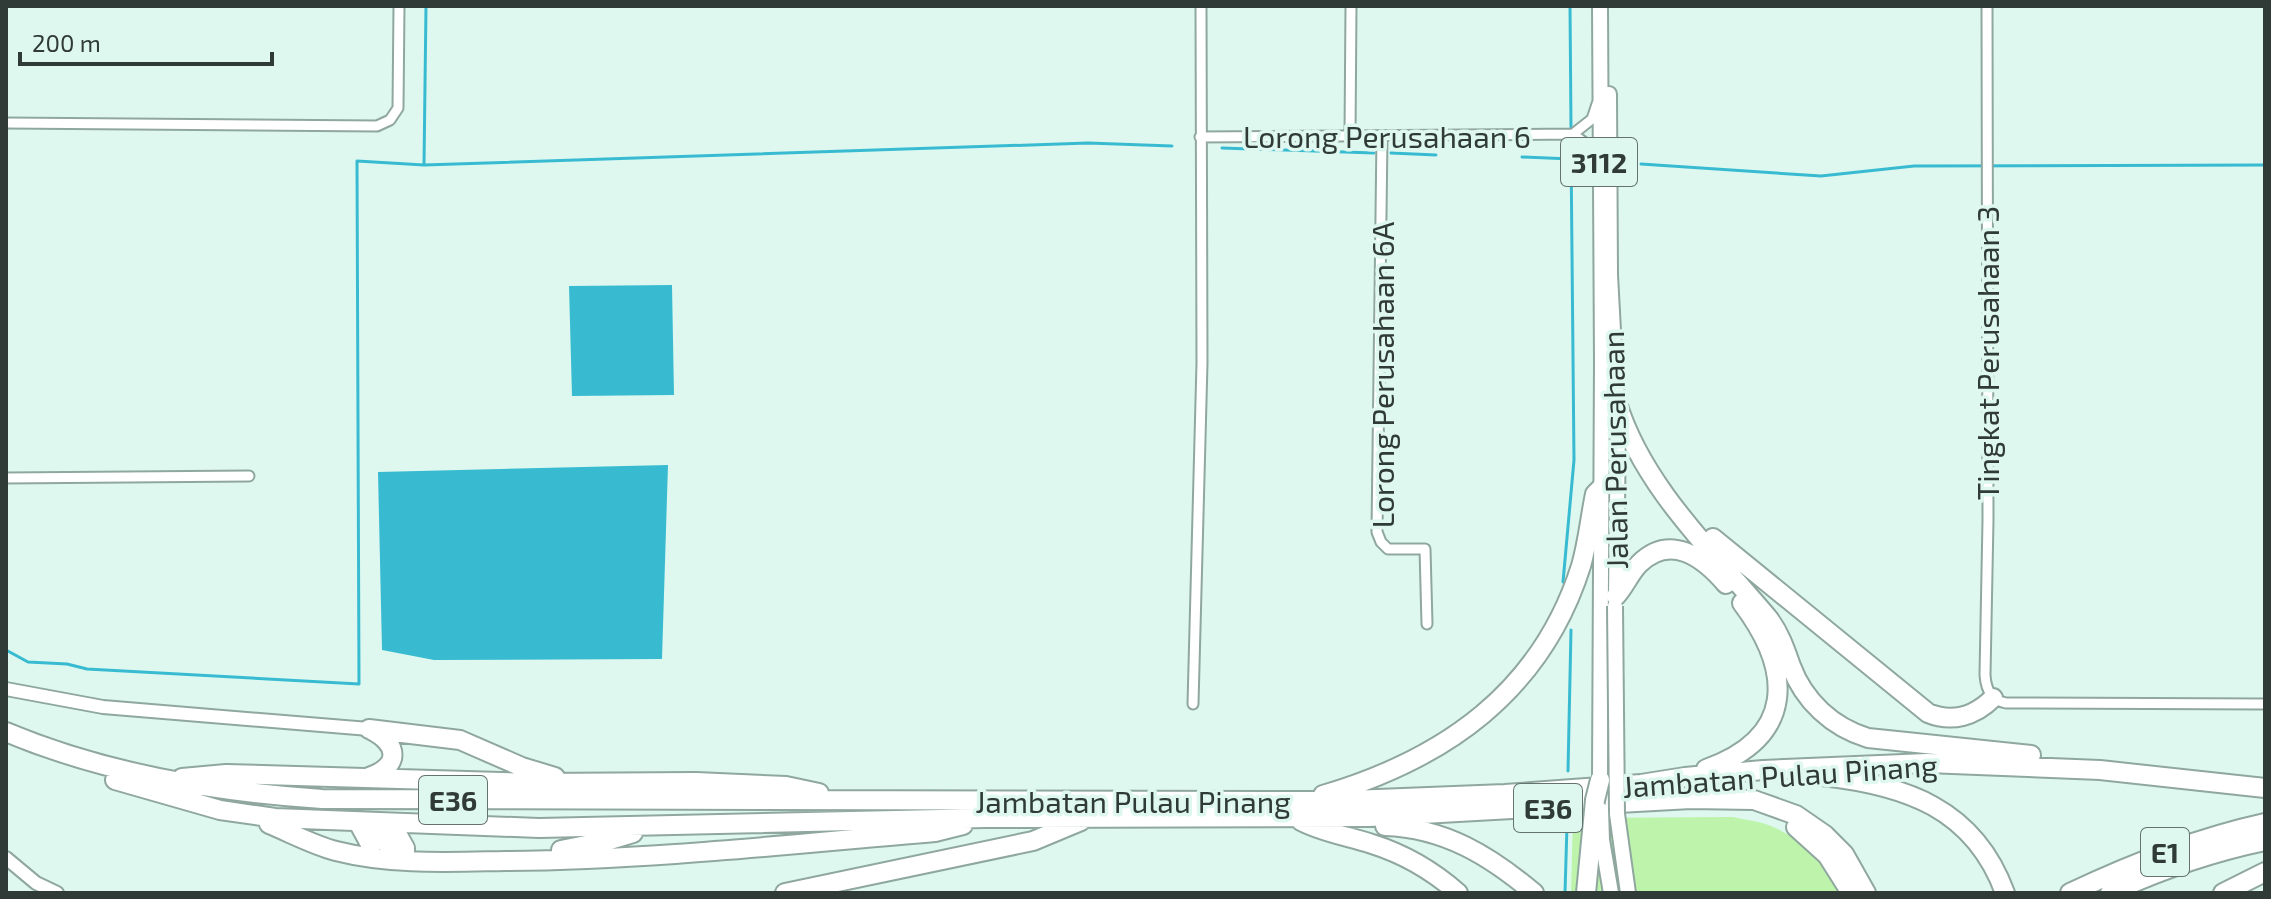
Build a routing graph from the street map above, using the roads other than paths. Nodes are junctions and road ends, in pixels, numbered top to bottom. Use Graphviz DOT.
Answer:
graph roads {
  1 [pos="399,6"];
  2 [pos="1201,6"];
  3 [pos="1351,6"];
  4 [pos="1600,6"];
  5 [pos="1609,6"];
  6 [pos="1987,6"];
  7 [pos="1599,96"];
  8 [pos="6,123"];
  9 [pos="1573,134"];
  10 [pos="1350,135"];
  11 [pos="1382,136"];
  12 [pos="1200,137"];
  13 [pos="1599,173"];
  14 [pos="1617,403"];
  15 [pos="249,476"];
  16 [pos="6,478"];
  17 [pos="1602,487"];
  18 [pos="1684,518"];
  19 [pos="1616,601"];
  20 [pos="1427,624"];
  21 [pos="6,689"];
  22 [pos="1993,698"];
  23 [pos="1193,704"];
  24 [pos="2265,704"];
  25 [pos="369,729"];
  26 [pos="6,732"];
  27 [pos="6,744"];
  28 [pos="56,756"];
  29 [pos="1763,770"];
  30 [pos="2100,770"];
  31 [pos="1685,777"];
  32 [pos="367,778"];
  33 [pos="166,779"];
  34 [pos="1600,780"];
  35 [pos="565,782"];
  36 [pos="2265,788"];
  37 [pos="1735,800"];
  38 [pos="853,801"];
  39 [pos="1298,809"];
  40 [pos="247,815"];
  41 [pos="1362,817"];
  42 [pos="275,818"];
  43 [pos="985,818"];
  44 [pos="1087,818"];
  45 [pos="375,822"];
  46 [pos="2265,823"];
  47 [pos="651,827"];
  48 [pos="2265,841"];
  49 [pos="370,852"];
  50 [pos="397,855"];
  51 [pos="6,858"];
  52 [pos="2265,872"];
  53 [pos="57,893"];
  54 [pos="785,893"];
  55 [pos="1458,893"];
  56 [pos="1534,893"];
  57 [pos="1586,893"];
  58 [pos="1611,893"];
  59 [pos="1628,893"];
  60 [pos="1851,893"];
  61 [pos="1866,893"];
  62 [pos="2005,893"];
  63 [pos="2070,893"];
  64 [pos="2110,893"];
  65 [pos="2223,893"];
  1 -- 8 [label="street"];
  2 -- 12 [label="street"];
  3 -- 10 [label="street"];
  4 -- 7 [label="main road, Jalan Perusahaan / 3112"];
  5 -- 14 [label="main road, Jalan Perusahaan / 3112"];
  6 -- 22 [label="street, Tingkat Perusahaan 3"];
  7 -- 9 [label="street"];
  7 -- 13 [label="main road, Jalan Perusahaan / 3112"];
  9 -- 11 [label="street, Lorong Perusahaan 6"];
  9 -- 13 [label="street, Lorong Perusahaan 6"];
  10 -- 11 [label="street, Lorong Perusahaan 6"];
  10 -- 12 [label="street, Lorong Perusahaan 6"];
  11 -- 20 [label="street, Lorong Perusahaan 6A"];
  12 -- 23 [label="street"];
  13 -- 17 [label="main road, Jalan Perusahaan / 3112"];
  14 -- 18 [label="highway"];
  14 -- 19 [label="main road, Jalan Perusahaan / 3112"];
  15 -- 16 [label="street"];
  17 -- 34 [label="main road, Jalan Perusahaan / 3112"];
  17 -- 39 [label="highway"];
  18 -- 22 [label="highway"];
  18 -- 30 [label="highway"];
  19 -- 31 [label="highway"];
  19 -- 59 [label="main road, Jalan Perusahaan / 3112, bridge"];
  21 -- 25 [label="street"];
  22 -- 24 [label="street"];
  25 -- 32 [label="highway"];
  25 -- 35 [label="highway"];
  26 -- 28 [label="highway, Jambatan Pulau Pinang / E36"];
  27 -- 28 [label="highway, Jambatan Pulau Pinang / E36"];
  28 -- 33 [label="highway, Jambatan Pulau Pinang / E36"];
  28 -- 40 [label="highway, Jambatan Pulau Pinang / E36"];
  29 -- 30 [label="highway, Jambatan Pulau Pinang / E36"];
  29 -- 31 [label="highway, Jambatan Pulau Pinang / E36"];
  29 -- 62 [label="highway"];
  30 -- 36 [label="highway, Jambatan Pulau Pinang / E36"];
  31 -- 39 [label="highway, Jambatan Pulau Pinang / E36"];
  32 -- 33 [label="highway"];
  32 -- 35 [label="highway"];
  33 -- 38 [label="highway, Jambatan Pulau Pinang / E36"];
  34 -- 57 [label="highway, bridge"];
  34 -- 58 [label="main road, Jalan Perusahaan / 3112, bridge"];
  35 -- 38 [label="highway"];
  37 -- 41 [label="highway, Jambatan Pulau Pinang / E36"];
  37 -- 60 [label="highway"];
  37 -- 61 [label="highway"];
  38 -- 39 [label="highway, Jambatan Pulau Pinang / E36"];
  39 -- 41 [label="highway, Jambatan Pulau Pinang / E36"];
  39 -- 44 [label="highway, Jambatan Pulau Pinang / E36"];
  39 -- 55 [label="highway"];
  40 -- 42 [label="highway, Jambatan Pulau Pinang / E36"];
  40 -- 43 [label="highway, Jambatan Pulau Pinang / E36"];
  41 -- 56 [label="highway"];
  42 -- 45 [label="highway, Jambatan Pulau Pinang / E36"];
  42 -- 49 [label="highway"];
  43 -- 44 [label="highway, Jambatan Pulau Pinang / E36"];
  43 -- 47 [label="highway, Jambatan Pulau Pinang / E36"];
  44 -- 54 [label="highway"];
  45 -- 47 [label="highway, Jambatan Pulau Pinang / E36"];
  45 -- 49 [label="highway"];
  45 -- 50 [label="highway"];
  46 -- 63 [label="highway, E1"];
  47 -- 50 [label="highway"];
  48 -- 64 [label="highway, E1"];
  49 -- 50 [label="highway"];
  51 -- 53 [label="street"];
  52 -- 65 [label="highway"];
}
